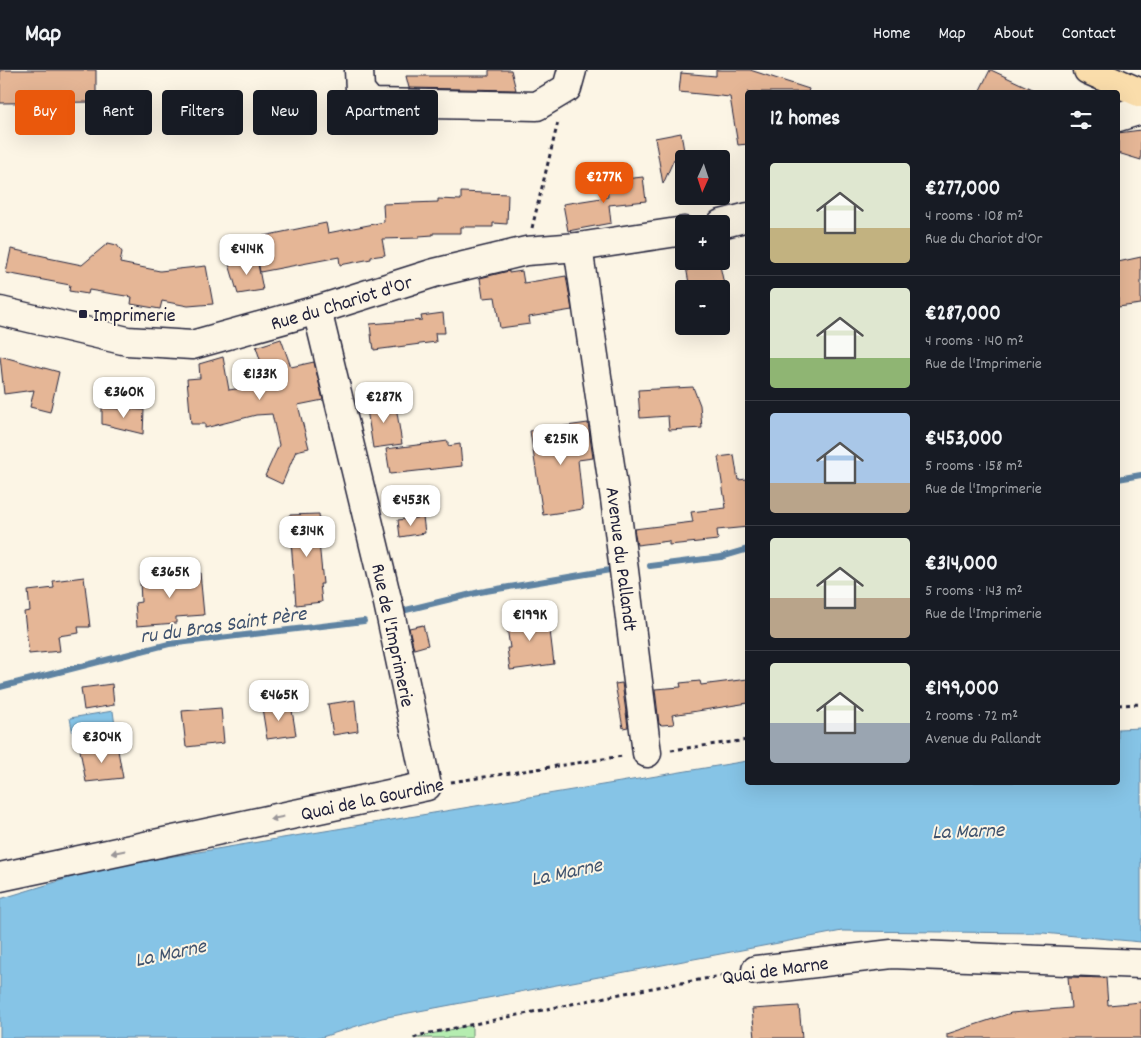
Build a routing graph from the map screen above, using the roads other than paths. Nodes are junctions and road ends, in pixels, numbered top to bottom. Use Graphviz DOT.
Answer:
graph roads {
  1 [pos="359,70"];
  2 [pos="1088,70"];
  3 [pos="570,79"];
  4 [pos="1141,93"];
  5 [pos="1141,110"];
  6 [pos="1120,116"];
  7 [pos="745,218"];
  8 [pos="730,222"];
  9 [pos="675,232"];
  10 [pos="578,247"];
  11 [pos="317,310"];
  12 [pos="0,311"];
  13 [pos="647,753"];
  14 [pos="427,786"];
  15 [pos="0,877"];
  16 [pos="1141,964"];
  17 [pos="756,970"];
  1 -- 3 [label="street"];
  2 -- 4 [label="main road"];
  5 -- 6 [label="street"];
  7 -- 8 [label="street"];
  9 -- 10 [label="street, Rue du Chariot d'Or"];
  10 -- 11 [label="street, Rue du Chariot d'Or"];
  10 -- 13 [label="street, Avenue du Pallandt"];
  11 -- 12 [label="street, Rue du Chariot d'Or"];
  11 -- 14 [label="street, Rue de l'Imprimerie"];
  14 -- 15 [label="street, Quai de la Gourdine, one-way"];
  16 -- 17 [label="street, Quai de Marne"];
}
